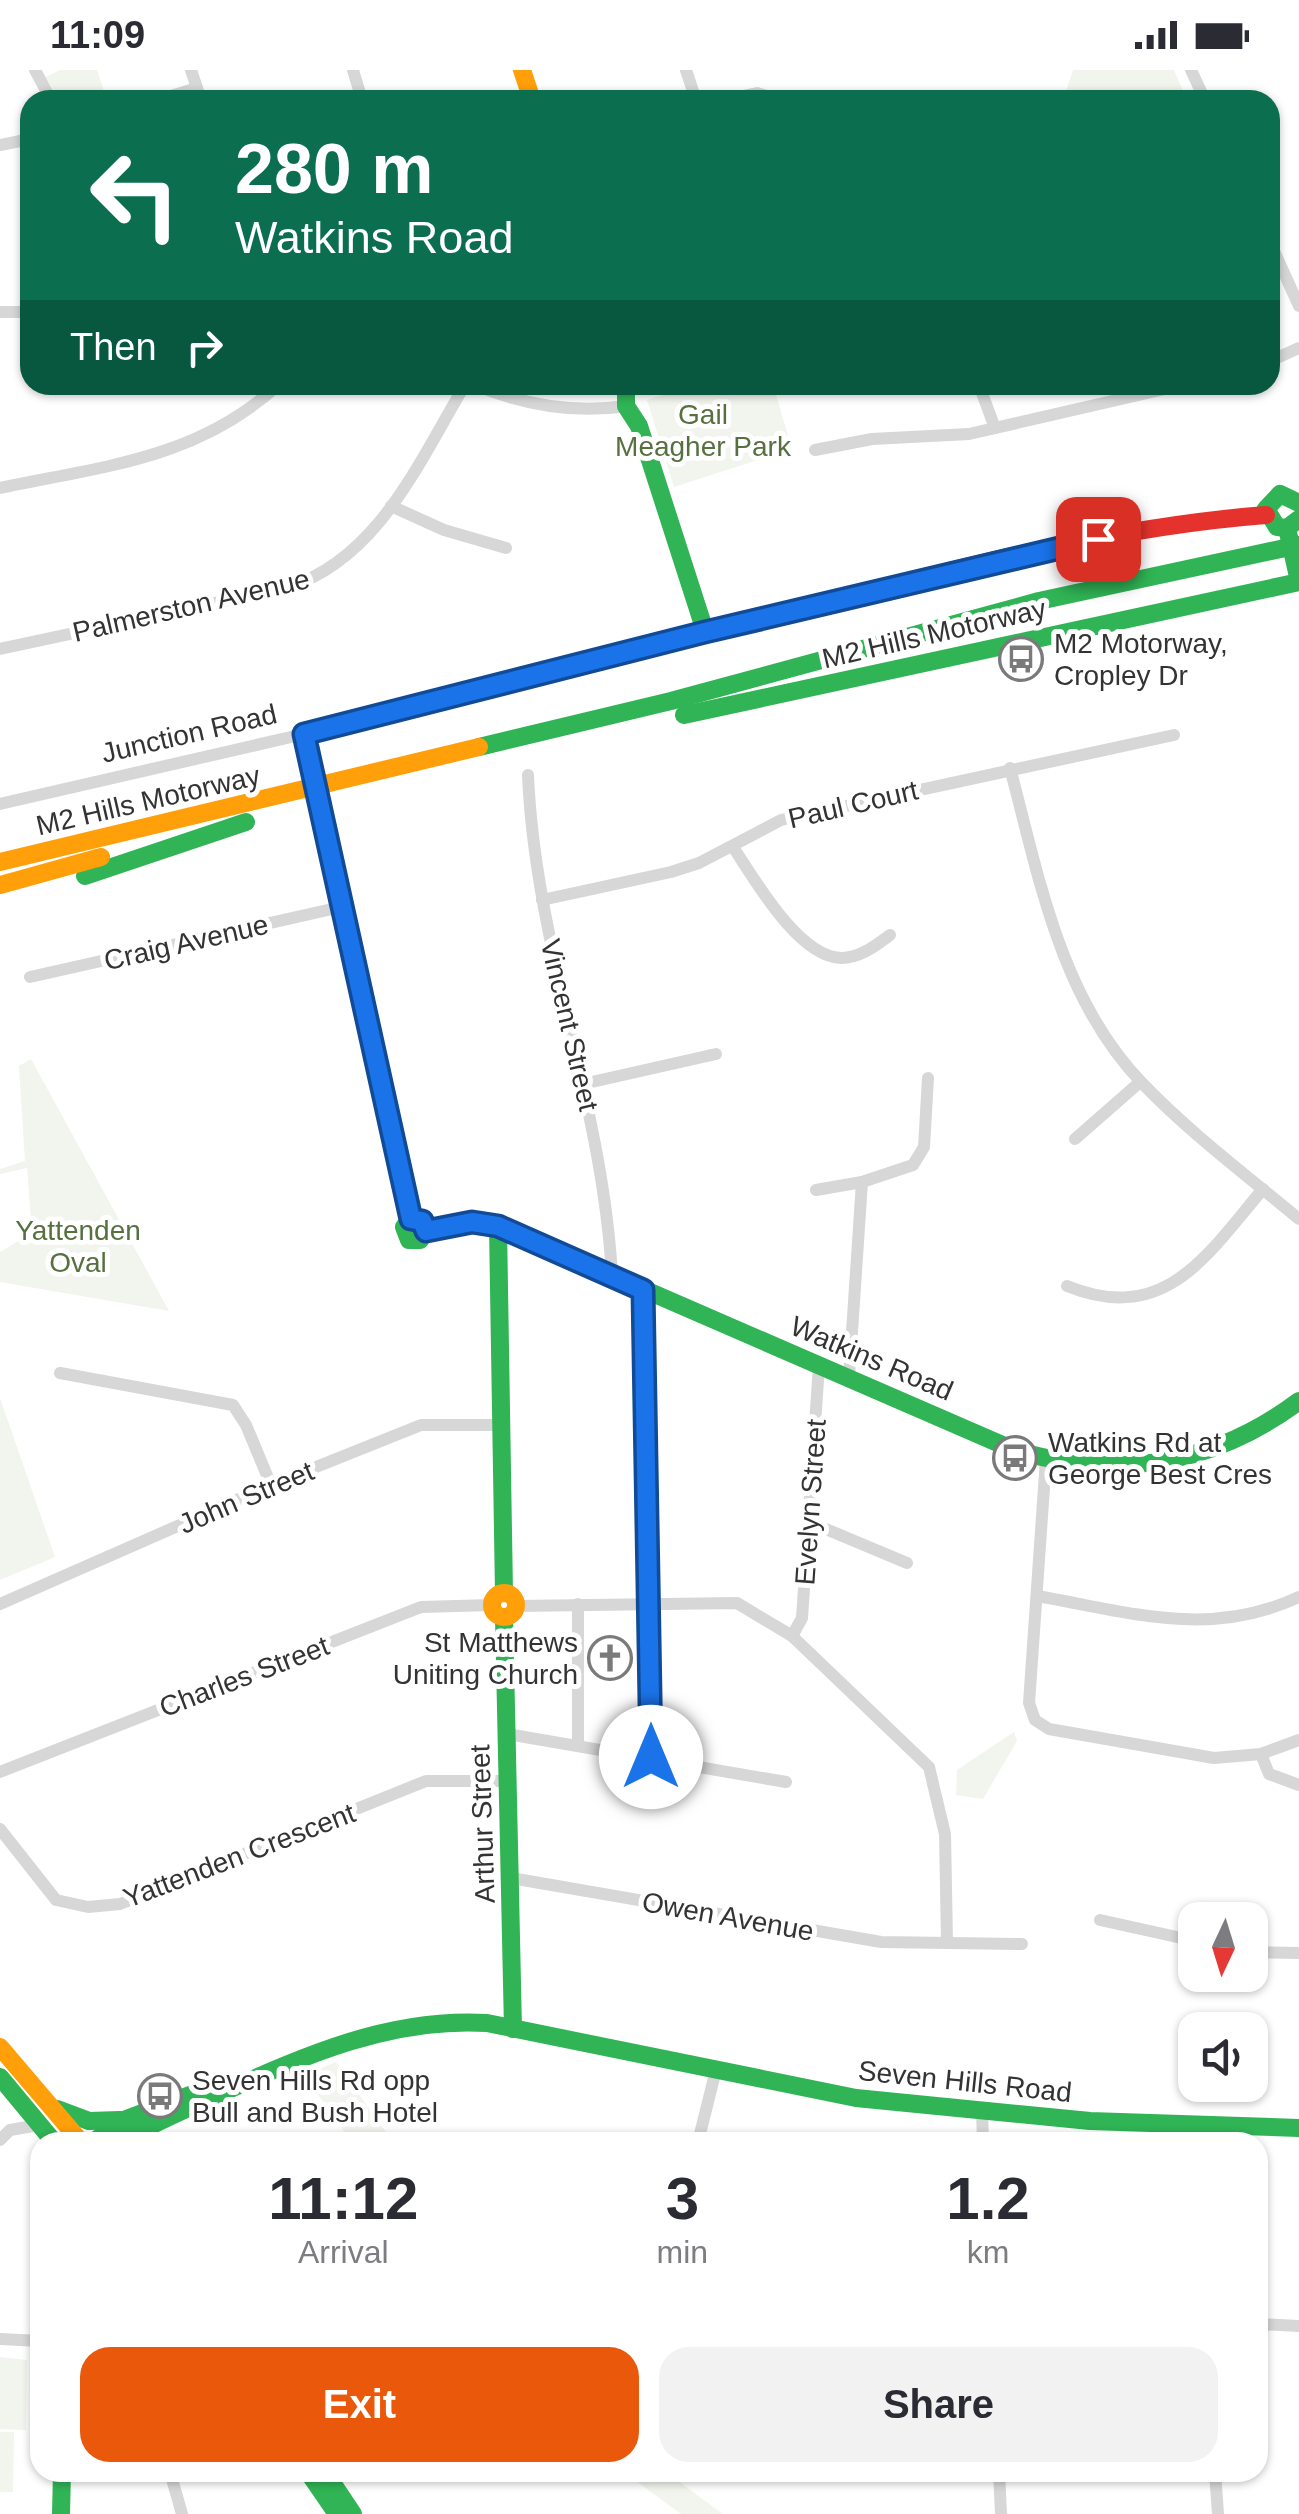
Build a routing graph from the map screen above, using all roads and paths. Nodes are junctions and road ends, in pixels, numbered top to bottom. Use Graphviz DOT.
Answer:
graph roads {
  1 [pos="1280,264"];
  2 [pos="1299,306"];
  3 [pos="265,395"];
  4 [pos="459,395"];
  5 [pos="499,395"];
  6 [pos="626,395"];
  7 [pos="983,395"];
  8 [pos="1139,395"];
  9 [pos="626,406"];
  10 [pos="995,428"];
  11 [pos="816,450"];
  12 [pos="0,488"];
  13 [pos="1299,503"];
  14 [pos="392,506"];
  15 [pos="1266,515"];
  16 [pos="1293,523"];
  17 [pos="1299,545"];
  18 [pos="506,548"];
  19 [pos="1299,582"];
  20 [pos="705,632"];
  21 [pos="0,650"];
  22 [pos="304,734"];
  23 [pos="1174,735"];
  24 [pos="1010,768"];
  25 [pos="528,775"];
  26 [pos="280,797"];
  27 [pos="0,804"];
  28 [pos="246,822"];
  29 [pos="0,846"];
  30 [pos="733,847"];
  31 [pos="0,862"];
  32 [pos="0,885"];
  33 [pos="542,900"];
  34 [pos="0,903"];
  35 [pos="341,907"];
  36 [pos="890,936"];
  37 [pos="30,977"];
  38 [pos="716,1054"];
  39 [pos="928,1078"];
  40 [pos="1140,1082"];
  41 [pos="584,1084"];
  42 [pos="1075,1140"];
  43 [pos="862,1182"];
  44 [pos="1263,1189"];
  45 [pos="816,1190"];
  46 [pos="1299,1219"];
  47 [pos="498,1226"];
  48 [pos="612,1276"];
  49 [pos="1067,1286"];
  50 [pos="643,1290"];
  51 [pos="818,1364"];
  52 [pos="60,1373"];
  53 [pos="848,1378"];
  54 [pos="1299,1401"];
  55 [pos="501,1426"];
  56 [pos="1046,1459"];
  57 [pos="271,1485"];
  58 [pos="809,1522"];
  59 [pos="907,1563"];
  60 [pos="1037,1596"];
  61 [pos="1299,1597"];
  62 [pos="650,1603"];
  63 [pos="0,1604"];
  64 [pos="578,1604"];
  65 [pos="504,1605"];
  66 [pos="792,1636"];
  67 [pos="507,1734"];
  68 [pos="1299,1740"];
  69 [pos="578,1746"];
  70 [pos="1261,1754"];
  71 [pos="651,1757"];
  72 [pos="0,1772"];
  73 [pos="508,1782"];
  74 [pos="786,1782"];
  75 [pos="1299,1784"];
  76 [pos="0,1829"];
  77 [pos="511,1878"];
  78 [pos="1100,1920"];
  79 [pos="1178,1937"];
  80 [pos="946,1942"];
  81 [pos="1022,1944"];
  82 [pos="1268,1952"];
  83 [pos="1299,1953"];
  84 [pos="513,2023"];
  85 [pos="0,2047"];
  86 [pos="716,2070"];
  87 [pos="0,2077"];
  88 [pos="46,2104"];
  89 [pos="982,2111"];
  90 [pos="124,2120"];
  91 [pos="1299,2128"];
  92 [pos="39,2132"];
  93 [pos="72,2132"];
  94 [pos="107,2132"];
  95 [pos="137,2132"];
  96 [pos="700,2132"];
  97 [pos="983,2132"];
  98 [pos="1170,2132"];
  99 [pos="30,2133"];
  100 [pos="0,2140"];
  101 [pos="1268,2324"];
  102 [pos="1299,2326"];
  103 [pos="0,2339"];
  104 [pos="30,2340"];
  105 [pos="50,2482"];
  106 [pos="62,2482"];
  107 [pos="173,2482"];
  108 [pos="316,2482"];
  109 [pos="329,2482"];
  110 [pos="999,2482"];
  111 [pos="1216,2482"];
  112 [pos="340,2511"];
  113 [pos="49,2514"];
  114 [pos="61,2514"];
  115 [pos="182,2514"];
  116 [pos="1001,2514"];
  117 [pos="1218,2514"];
  1 -- 2 [label="street"];
  3 -- 12 [label="street"];
  4 -- 14 [label="street, Palmerston Avenue"];
  5 -- 9 [label="street"];
  6 -- 9 [label="main road"];
  7 -- 10 [label="street"];
  8 -- 10 [label="street"];
  9 -- 20 [label="main road"];
  10 -- 11 [label="street"];
  13 -- 15 [label="main road, Junction Road"];
  14 -- 18 [label="street"];
  14 -- 21 [label="street, Palmerston Avenue"];
  15 -- 16 [label="main road"];
  15 -- 20 [label="main road, Junction Road"];
  16 -- 19 [label="main road, bridge"];
  17 -- 26 [label="main road, M2 Hills Motorway"];
  19 -- 28 [label="main road, M2 Hills Motorway"];
  20 -- 22 [label="main road, Junction Road"];
  22 -- 27 [label="street, Junction Road"];
  22 -- 35 [label="main road, Watkins Road, bridge"];
  23 -- 24 [label="street, Paul Court"];
  24 -- 30 [label="street, Paul Court"];
  24 -- 40 [label="street"];
  25 -- 33 [label="street, Vincent Street"];
  26 -- 29 [label="main road"];
  26 -- 31 [label="main road, M2 Hills Motorway"];
  28 -- 32 [label="main road, M2 Hills Motorway"];
  28 -- 34 [label="main road"];
  30 -- 33 [label="street, Paul Court"];
  30 -- 36 [label="street"];
  33 -- 41 [label="street, Vincent Street"];
  35 -- 37 [label="street, Craig Avenue"];
  35 -- 47 [label="main road, Watkins Road"];
  38 -- 41 [label="street"];
  39 -- 43 [label="street"];
  40 -- 42 [label="street"];
  40 -- 44 [label="street"];
  41 -- 48 [label="street, Vincent Street"];
  43 -- 45 [label="street"];
  43 -- 53 [label="street"];
  44 -- 46 [label="street"];
  44 -- 49 [label="street"];
  47 -- 48 [label="main road, Watkins Road"];
  47 -- 55 [label="main road, Arthur Street"];
  48 -- 50 [label="main road, Watkins Road"];
  50 -- 51 [label="main road, Watkins Road"];
  50 -- 62 [label="street"];
  51 -- 53 [label="main road, Watkins Road"];
  51 -- 58 [label="street, Evelyn Street"];
  52 -- 57 [label="street"];
  53 -- 56 [label="main road, Watkins Road"];
  54 -- 56 [label="main road, Watkins Road"];
  55 -- 57 [label="street, John Street"];
  55 -- 65 [label="main road, Arthur Street"];
  56 -- 60 [label="street"];
  57 -- 63 [label="street, John Street"];
  58 -- 59 [label="street"];
  58 -- 66 [label="street, Evelyn Street"];
  60 -- 61 [label="street"];
  60 -- 70 [label="street"];
  62 -- 64 [label="street, Charles Street"];
  62 -- 66 [label="street, Charles Street"];
  62 -- 71 [label="street"];
  64 -- 65 [label="street, Charles Street"];
  64 -- 69 [label="street"];
  65 -- 67 [label="main road, Arthur Street"];
  65 -- 72 [label="street, Charles Street"];
  66 -- 80 [label="street, Charles Street"];
  67 -- 69 [label="street"];
  67 -- 73 [label="main road, Arthur Street"];
  68 -- 70 [label="street"];
  69 -- 71 [label="street"];
  70 -- 75 [label="street"];
  71 -- 74 [label="street"];
  73 -- 76 [label="street, Yattenden Crescent"];
  73 -- 77 [label="main road, Arthur Street"];
  77 -- 80 [label="street, Owen Avenue"];
  77 -- 84 [label="main road, Arthur Street"];
  78 -- 79 [label="street"];
  80 -- 81 [label="street, Owen Avenue"];
  82 -- 83 [label="street"];
  84 -- 86 [label="main road, Seven Hills Road"];
  84 -- 90 [label="main road, Seven Hills Road"];
  84 -- 95 [label="main road, Seven Hills Road"];
  85 -- 88 [label="main road"];
  86 -- 89 [label="main road, Seven Hills Road"];
  86 -- 96 [label="street"];
  87 -- 92 [label="main road"];
  88 -- 90 [label="main road"];
  88 -- 93 [label="main road"];
  89 -- 97 [label="street"];
  89 -- 98 [label="main road, Seven Hills Road"];
  90 -- 94 [label="main road, Seven Hills Road"];
  91 -- 98 [label="main road, Seven Hills Road"];
  99 -- 100 [label="street"];
  101 -- 102 [label="street"];
  103 -- 104 [label="street"];
  105 -- 113 [label="main road"];
  106 -- 114 [label="main road"];
  107 -- 115 [label="street"];
  108 -- 112 [label="main road"];
  109 -- 112 [label="main road"];
  110 -- 116 [label="street"];
  111 -- 117 [label="street"];
}
